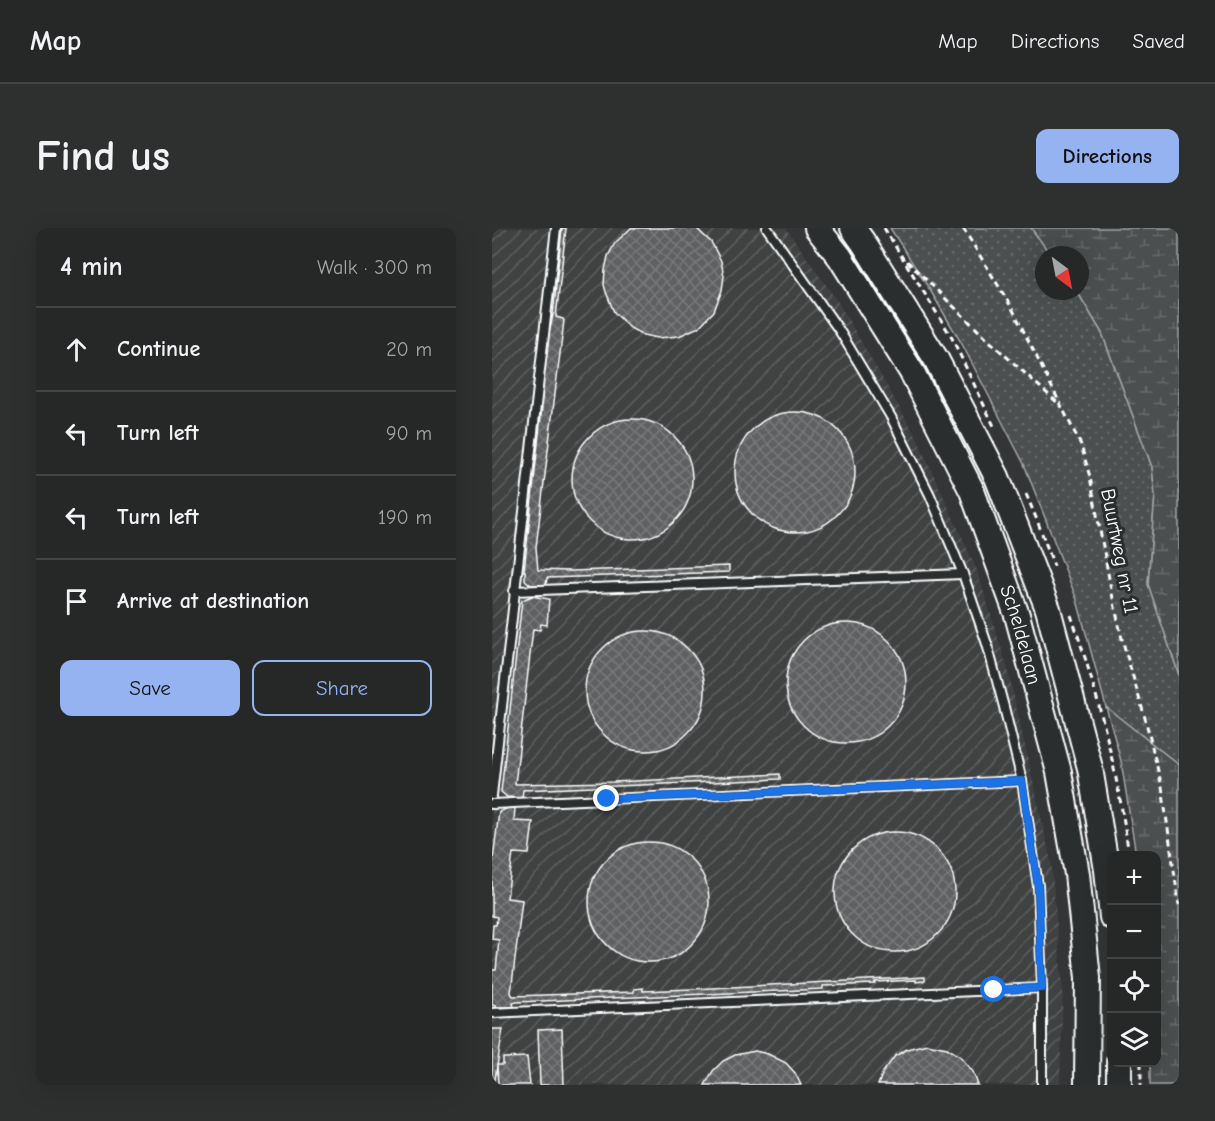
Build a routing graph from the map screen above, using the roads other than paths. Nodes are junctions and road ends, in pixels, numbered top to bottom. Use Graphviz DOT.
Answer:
graph roads {
  1 [pos="556,228"];
  2 [pos="767,228"];
  3 [pos="817,228"];
  4 [pos="853,228"];
  5 [pos="963,574"];
  6 [pos="514,591"];
  7 [pos="1022,781"];
  8 [pos="492,795"];
  9 [pos="492,804"];
  10 [pos="1111,905"];
  11 [pos="1042,988"];
  12 [pos="492,1013"];
  13 [pos="1119,1067"];
  14 [pos="1042,1085"];
  15 [pos="1087,1085"];
  16 [pos="1119,1085"];
  1 -- 6 [label="lane"];
  2 -- 5 [label="lane"];
  3 -- 15 [label="main road, Scheldelaan"];
  4 -- 10 [label="main road, Scheldelaan"];
  5 -- 6 [label="lane"];
  5 -- 7 [label="lane"];
  6 -- 8 [label="lane"];
  7 -- 9 [label="lane"];
  7 -- 11 [label="lane"];
  11 -- 12 [label="lane"];
  11 -- 14 [label="lane"];
  13 -- 16 [label="main road"];
}
